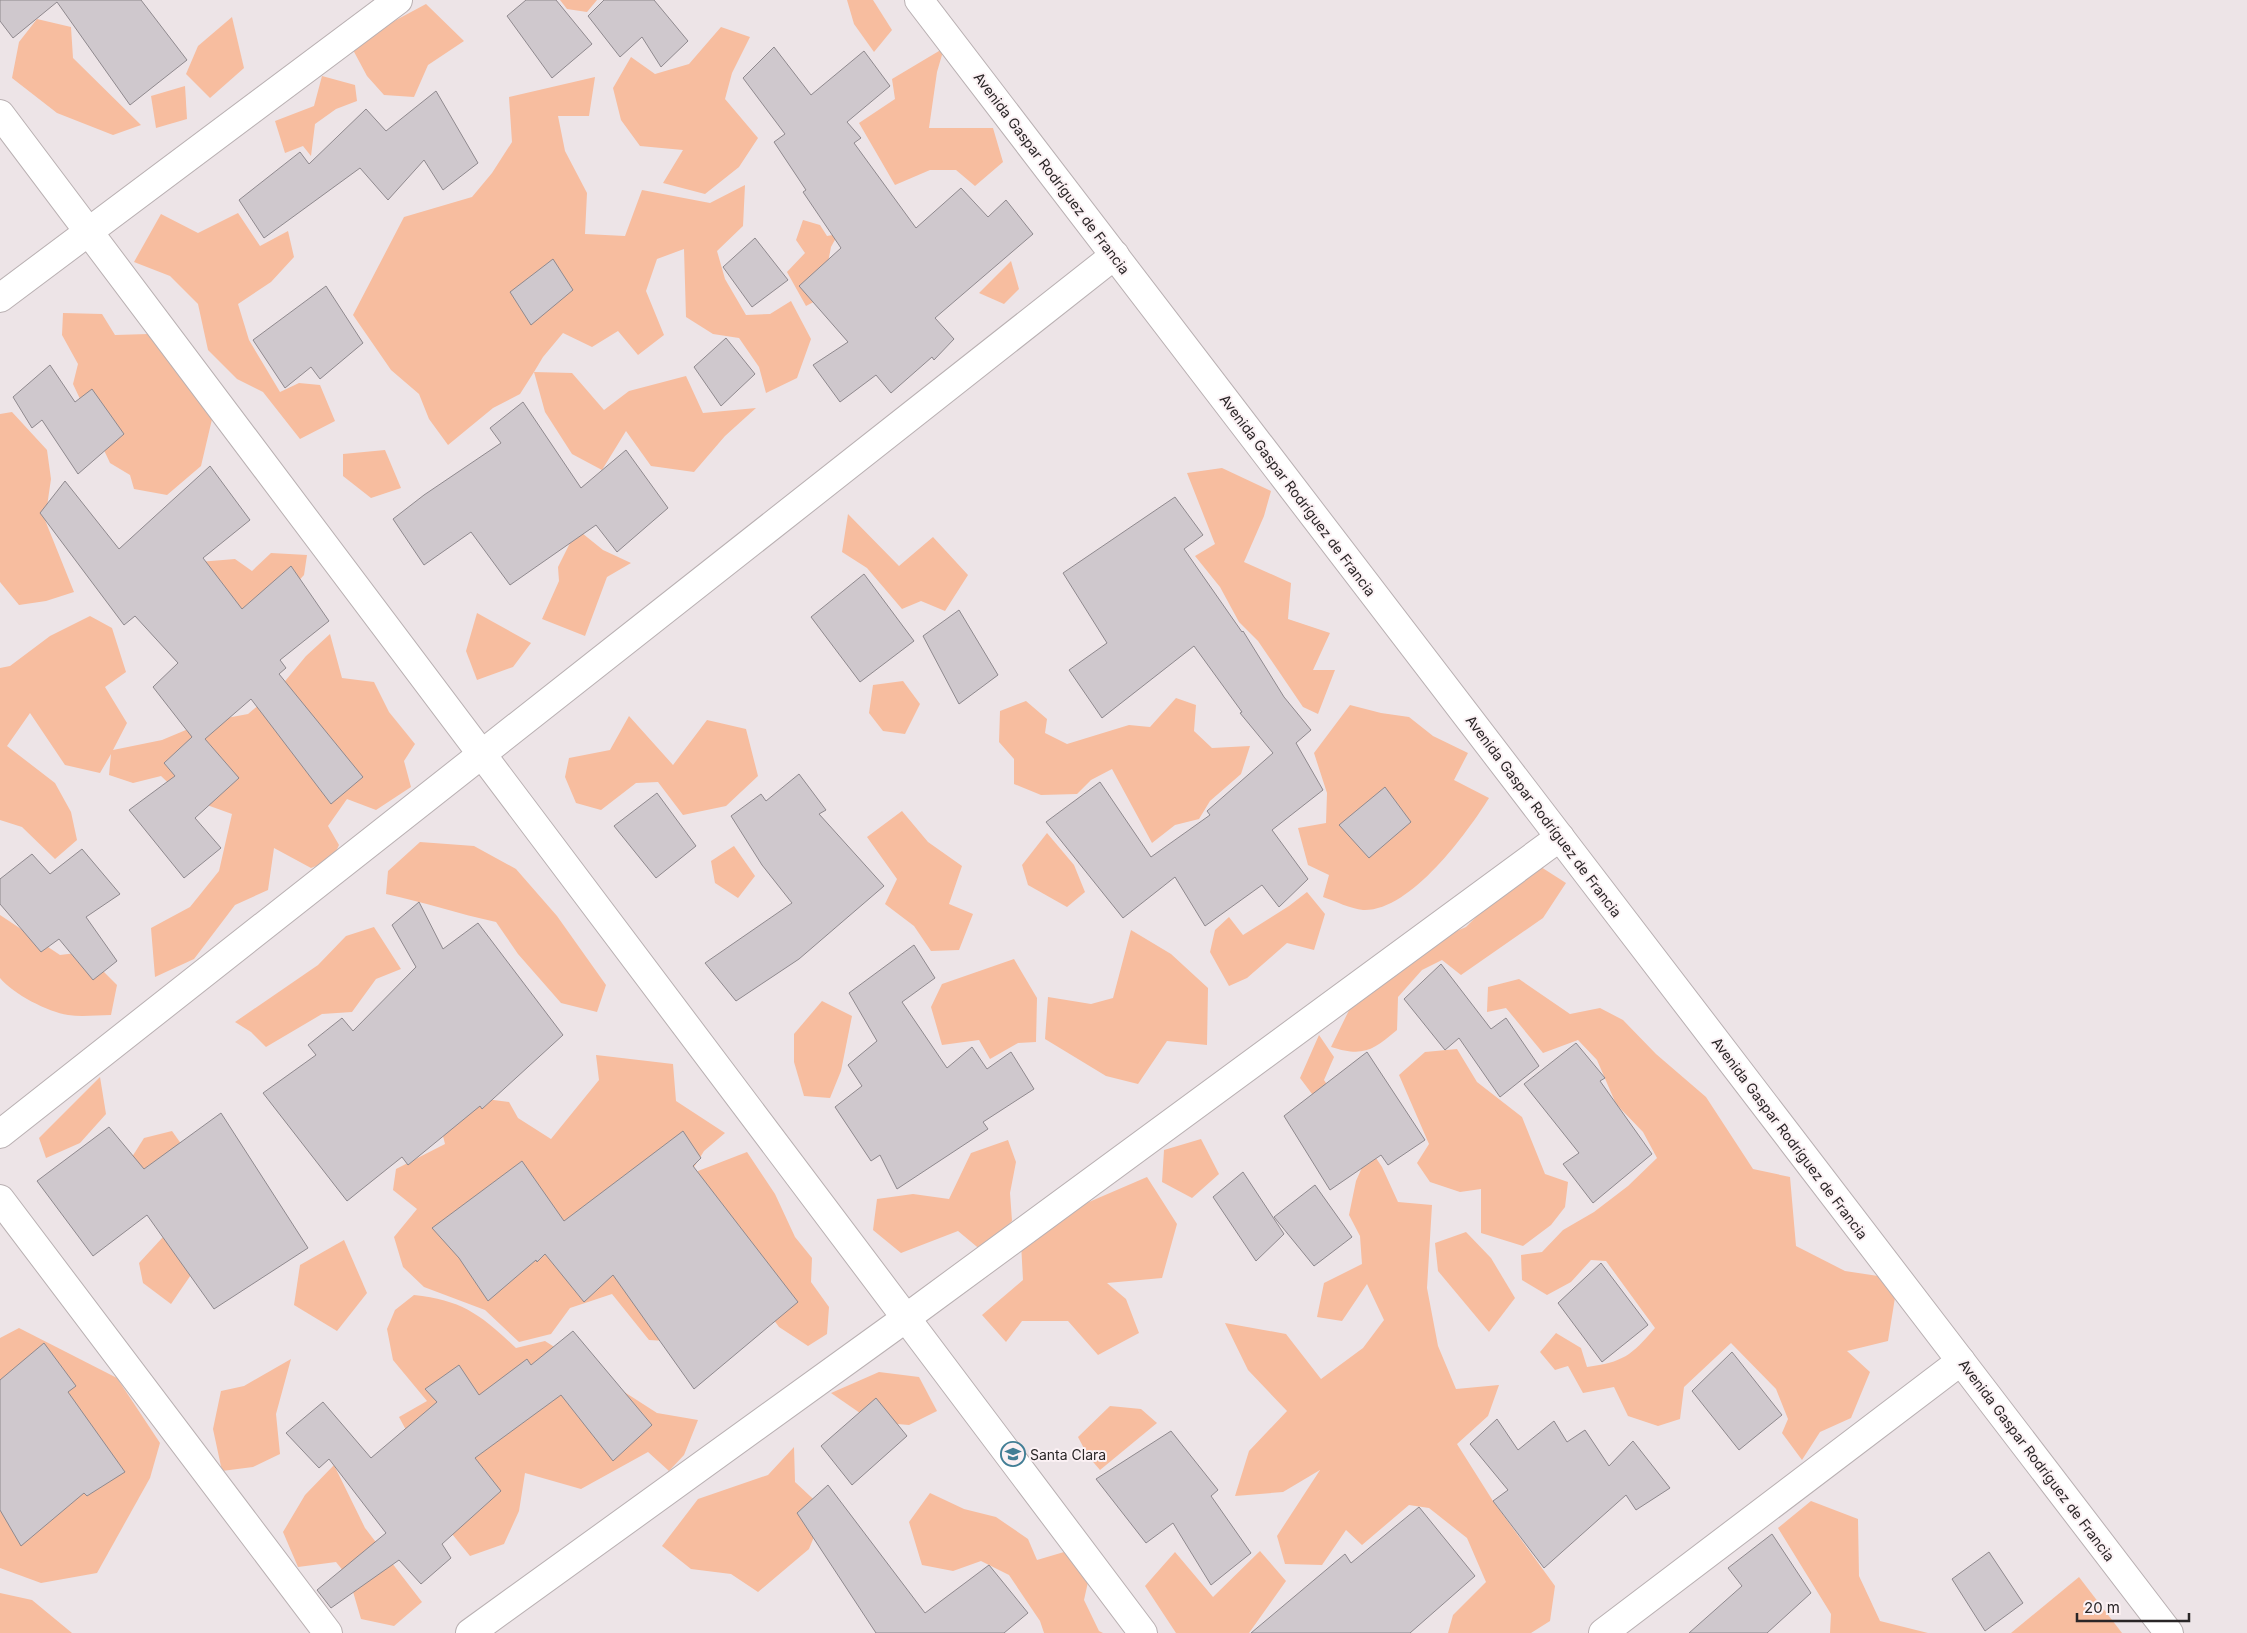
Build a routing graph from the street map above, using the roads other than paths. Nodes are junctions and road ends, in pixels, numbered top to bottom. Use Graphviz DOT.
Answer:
graph roads {
  1 [pos="398,0"];
  2 [pos="919,0"];
  3 [pos="0,114"];
  4 [pos="89,232"];
  5 [pos="1115,255"];
  6 [pos="0,298"];
  7 [pos="482,755"];
  8 [pos="1560,838"];
  9 [pos="0,1134"];
  10 [pos="0,1198"];
  11 [pos="906,1318"];
  12 [pos="1961,1360"];
  13 [pos="328,1633"];
  14 [pos="470,1633"];
  15 [pos="1142,1633"];
  16 [pos="1603,1633"];
  17 [pos="2169,1633"];
  1 -- 4 [label="street"];
  2 -- 5 [label="street, Avenida Gaspar Rodríguez de Francia"];
  3 -- 4 [label="street"];
  4 -- 6 [label="street"];
  4 -- 7 [label="street"];
  5 -- 7 [label="street"];
  5 -- 8 [label="street, Avenida Gaspar Rodríguez de Francia"];
  7 -- 9 [label="street"];
  7 -- 11 [label="street"];
  8 -- 11 [label="street"];
  8 -- 12 [label="street, Avenida Gaspar Rodríguez de Francia"];
  10 -- 13 [label="street"];
  11 -- 14 [label="street"];
  11 -- 15 [label="street"];
  12 -- 16 [label="street"];
  12 -- 17 [label="street, Avenida Gaspar Rodríguez de Francia"];
}
